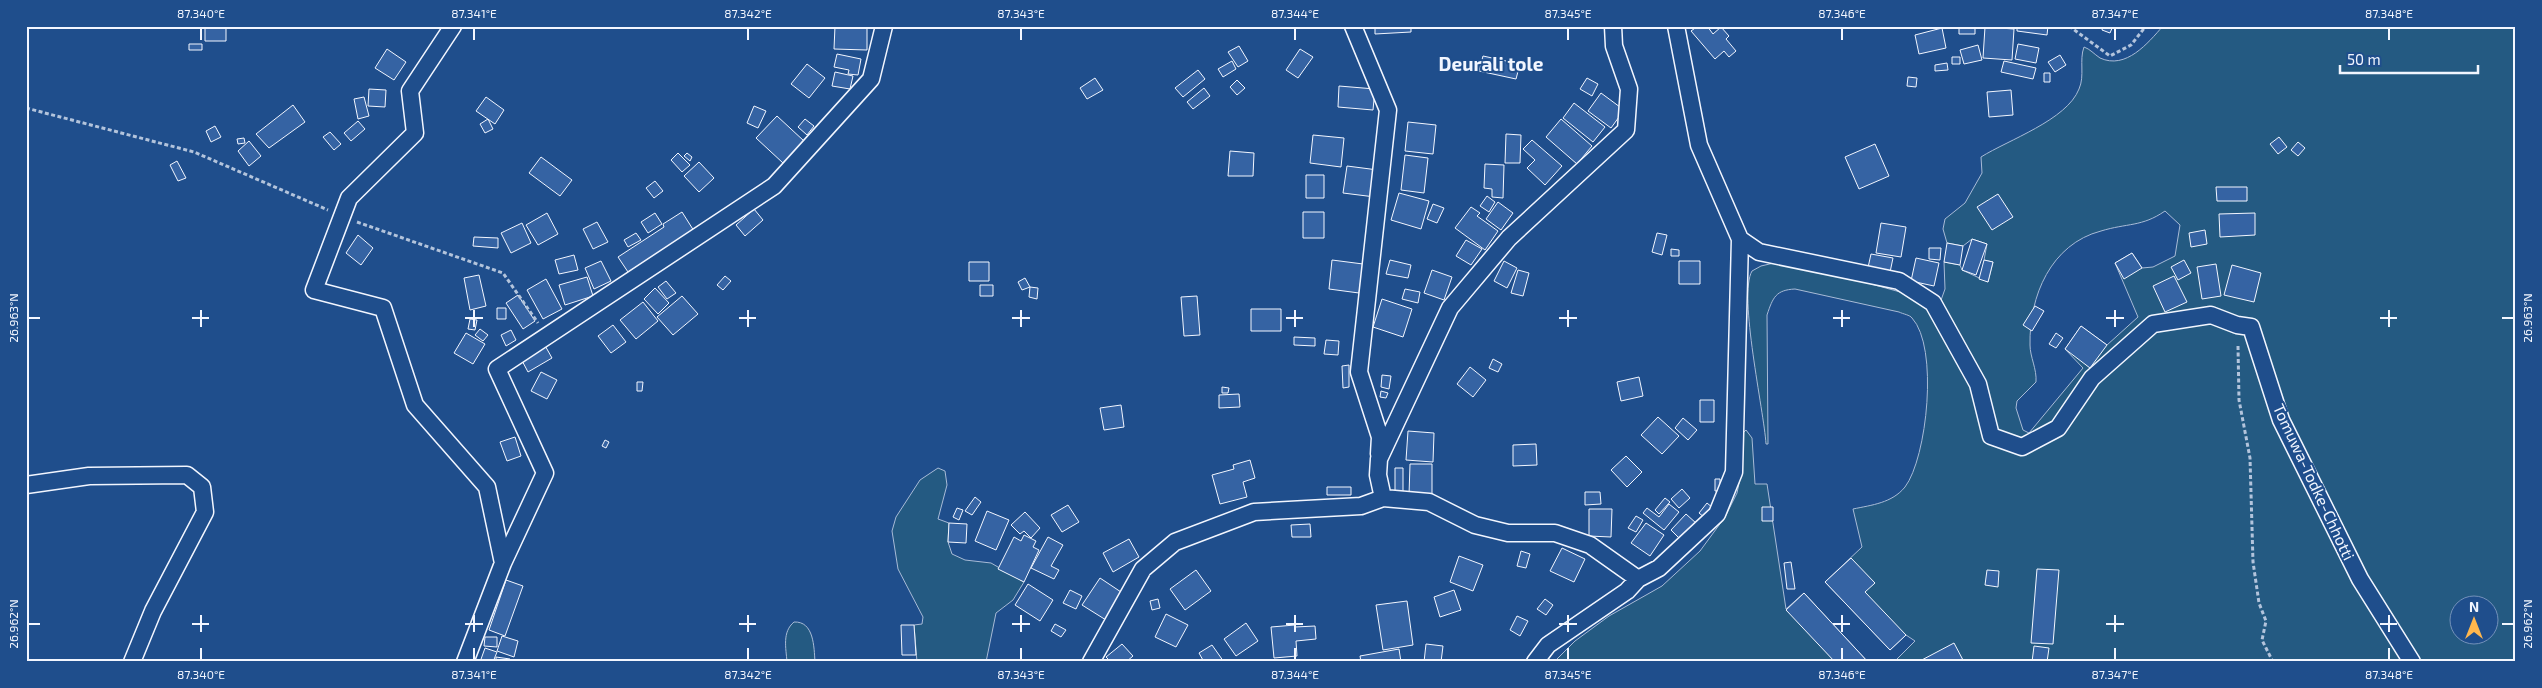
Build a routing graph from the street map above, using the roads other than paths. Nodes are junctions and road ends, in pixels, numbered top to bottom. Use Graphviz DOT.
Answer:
graph roads {
  1 [pos="453,26"];
  2 [pos="884,26"];
  3 [pos="1353,26"];
  4 [pos="1613,26"];
  5 [pos="1676,26"];
  6 [pos="1740,239"];
  7 [pos="1379,458"];
  8 [pos="26,485"];
  9 [pos="1383,498"];
  10 [pos="503,564"];
  11 [pos="1638,579"];
  12 [pos="132,662"];
  13 [pos="465,662"];
  14 [pos="1091,662"];
  15 [pos="1535,662"];
  16 [pos="2412,662"];
  1 -- 10 [label="street"];
  2 -- 10 [label="street"];
  3 -- 7 [label="street"];
  4 -- 7 [label="street"];
  5 -- 6 [label="street"];
  6 -- 11 [label="street"];
  6 -- 16 [label="street, Tomuwa-Todke-Chhotti"];
  7 -- 9 [label="street"];
  8 -- 12 [label="street"];
  9 -- 11 [label="street"];
  9 -- 14 [label="street"];
  10 -- 13 [label="street"];
  11 -- 15 [label="street"];
}
